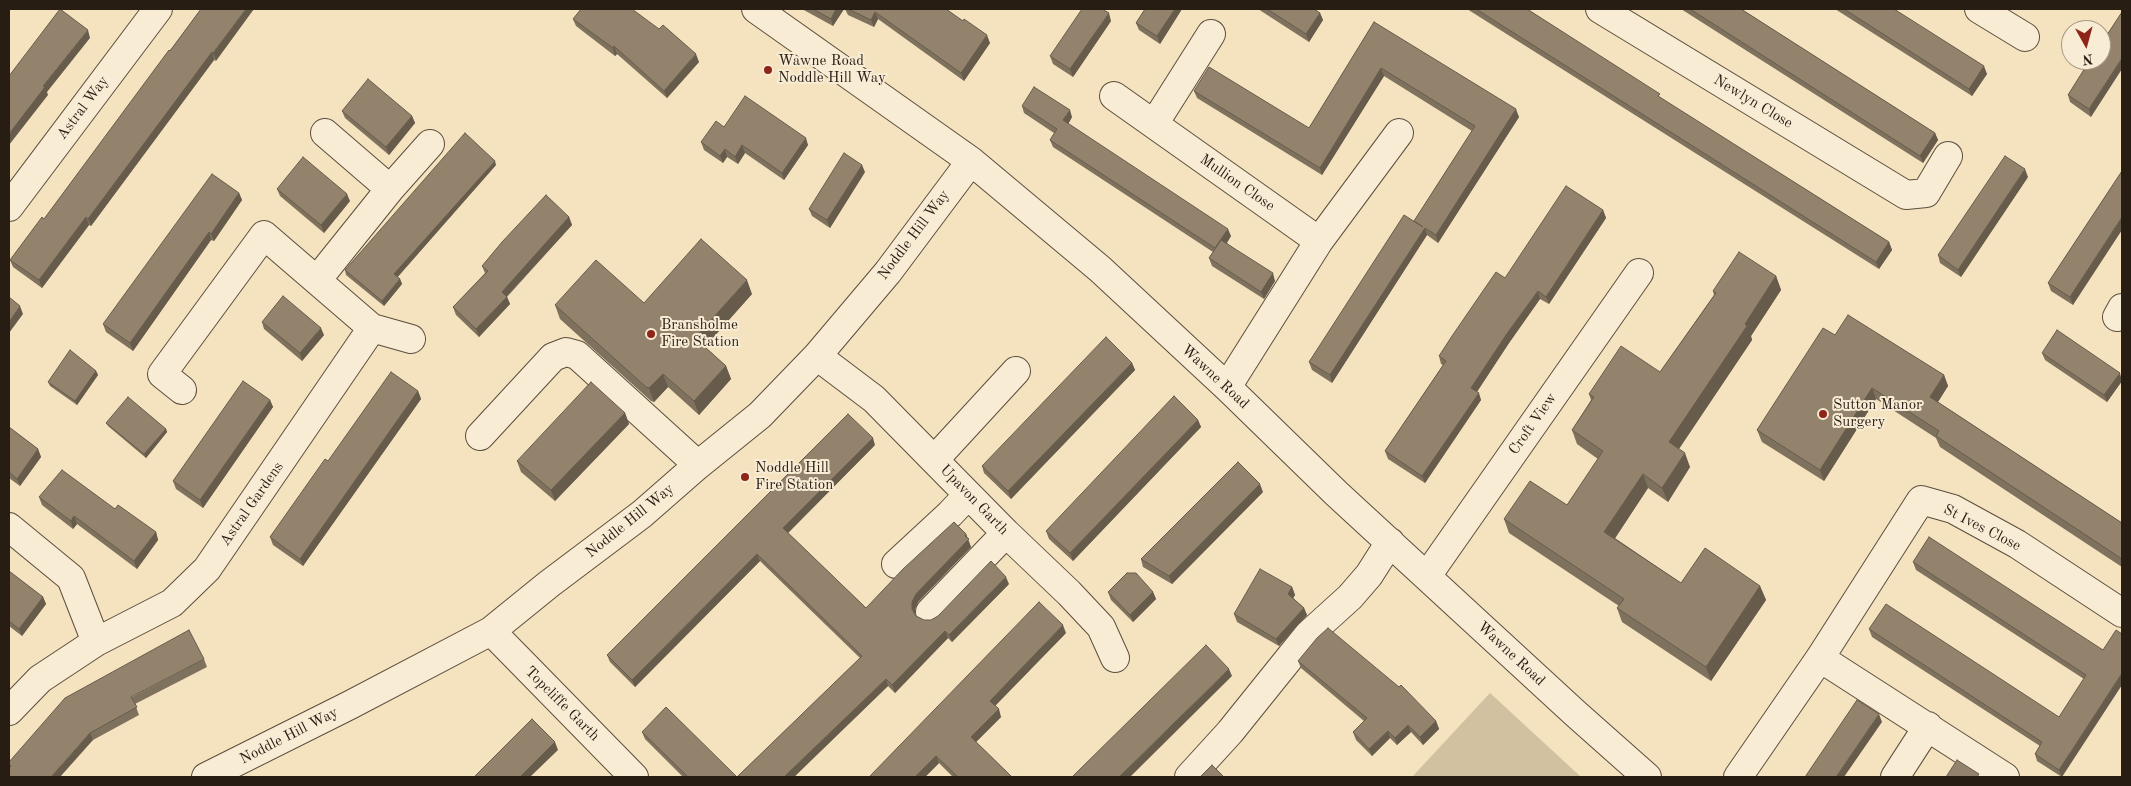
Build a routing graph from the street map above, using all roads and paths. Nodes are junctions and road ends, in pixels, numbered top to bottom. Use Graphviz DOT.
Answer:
graph roads {
  1 [pos="158,9"];
  2 [pos="756,9"];
  3 [pos="1600,9"];
  4 [pos="1979,9"];
  5 [pos="1211,34"];
  6 [pos="2025,38"];
  7 [pos="1114,96"];
  8 [pos="1154,124"];
  9 [pos="325,133"];
  10 [pos="1399,133"];
  11 [pos="430,144"];
  12 [pos="1948,156"];
  13 [pos="971,161"];
  14 [pos="390,189"];
  15 [pos="9,207"];
  16 [pos="1319,241"];
  17 [pos="1640,273"];
  18 [pos="316,280"];
  19 [pos="372,328"];
  20 [pos="411,339"];
  21 [pos="817,356"];
  22 [pos="1016,372"];
  23 [pos="1227,387"];
  24 [pos="182,390"];
  25 [pos="480,436"];
  26 [pos="935,459"];
  27 [pos="698,465"];
  28 [pos="968,495"];
  29 [pos="9,527"];
  30 [pos="1006,533"];
  31 [pos="1390,542"];
  32 [pos="896,564"];
  33 [pos="1427,576"];
  34 [pos="930,612"];
  35 [pos="2122,613"];
  36 [pos="490,631"];
  37 [pos="96,642"];
  38 [pos="1116,658"];
  39 [pos="1820,658"];
  40 [pos="9,711"];
  41 [pos="1928,726"];
  42 [pos="206,777"];
  43 [pos="634,777"];
  44 [pos="1189,777"];
  45 [pos="1647,777"];
  46 [pos="1738,777"];
  47 [pos="1895,777"];
  48 [pos="2005,777"];
  1 -- 15 [label="street, Astral Way"];
  2 -- 13 [label="street, Wawne Road"];
  3 -- 12 [label="street, Newlyn Close"];
  4 -- 6 [label="street"];
  5 -- 8 [label="street"];
  7 -- 8 [label="street, Mullion Close"];
  8 -- 16 [label="street, Mullion Close"];
  9 -- 14 [label="street"];
  10 -- 16 [label="street"];
  11 -- 14 [label="street"];
  13 -- 21 [label="street, Noddle Hill Way"];
  13 -- 23 [label="street, Wawne Road"];
  14 -- 18 [label="street"];
  16 -- 23 [label="street"];
  17 -- 33 [label="street, Croft View"];
  18 -- 19 [label="street"];
  18 -- 24 [label="street"];
  19 -- 20 [label="street"];
  19 -- 37 [label="street, Astral Gardens"];
  21 -- 26 [label="street, Upavon Garth"];
  21 -- 27 [label="street, Noddle Hill Way"];
  22 -- 26 [label="street"];
  23 -- 31 [label="street, Wawne Road"];
  25 -- 27 [label="street"];
  26 -- 28 [label="street, Upavon Garth"];
  27 -- 36 [label="street, Noddle Hill Way"];
  28 -- 30 [label="street, Upavon Garth"];
  28 -- 32 [label="street"];
  29 -- 37 [label="street"];
  30 -- 34 [label="street"];
  30 -- 38 [label="street, Upavon Garth"];
  31 -- 33 [label="street, Wawne Road"];
  31 -- 44 [label="street"];
  33 -- 45 [label="street, Wawne Road"];
  35 -- 39 [label="street, St Ives Close"];
  36 -- 42 [label="street, Noddle Hill Way"];
  36 -- 43 [label="street, Topcliffe Garth"];
  37 -- 40 [label="street"];
  39 -- 41 [label="street"];
  39 -- 46 [label="street, St Ives Close"];
  41 -- 47 [label="street"];
  41 -- 48 [label="street"];
}
